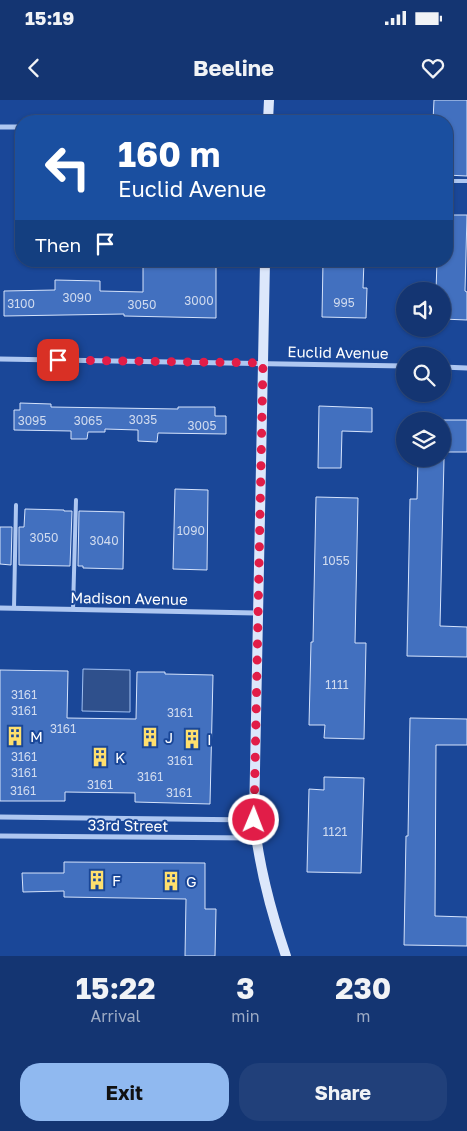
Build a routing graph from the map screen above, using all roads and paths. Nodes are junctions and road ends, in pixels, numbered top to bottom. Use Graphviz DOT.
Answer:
graph roads {
  1 [pos="269,100"];
  2 [pos="268,115"];
  3 [pos="0,127"];
  4 [pos="15,127"];
  5 [pos="453,181"];
  6 [pos="467,182"];
  7 [pos="265,267"];
  8 [pos="0,359"];
  9 [pos="263,363"];
  10 [pos="396,366"];
  11 [pos="451,367"];
  12 [pos="467,368"];
  13 [pos="76,500"];
  14 [pos="16,505"];
  15 [pos="0,608"];
  16 [pos="14,608"];
  17 [pos="73,609"];
  18 [pos="258,613"];
  19 [pos="0,817"];
  20 [pos="254,820"];
  21 [pos="0,836"];
  22 [pos="256,838"];
  23 [pos="286,956"];
  1 -- 2 [label="main road"];
  3 -- 4 [label="street"];
  5 -- 6 [label="lane"];
  7 -- 9 [label="main road"];
  8 -- 9 [label="street, Euclid Avenue"];
  9 -- 10 [label="street, Euclid Avenue"];
  9 -- 18 [label="main road"];
  11 -- 12 [label="street"];
  13 -- 17 [label="lane"];
  14 -- 16 [label="lane"];
  15 -- 16 [label="street, Madison Avenue"];
  16 -- 17 [label="street, Madison Avenue"];
  17 -- 18 [label="street, Madison Avenue"];
  18 -- 20 [label="main road"];
  19 -- 20 [label="street, 33rd Street"];
  20 -- 22 [label="main road"];
  21 -- 22 [label="street, 33rd Street"];
  22 -- 23 [label="main road"];
}
